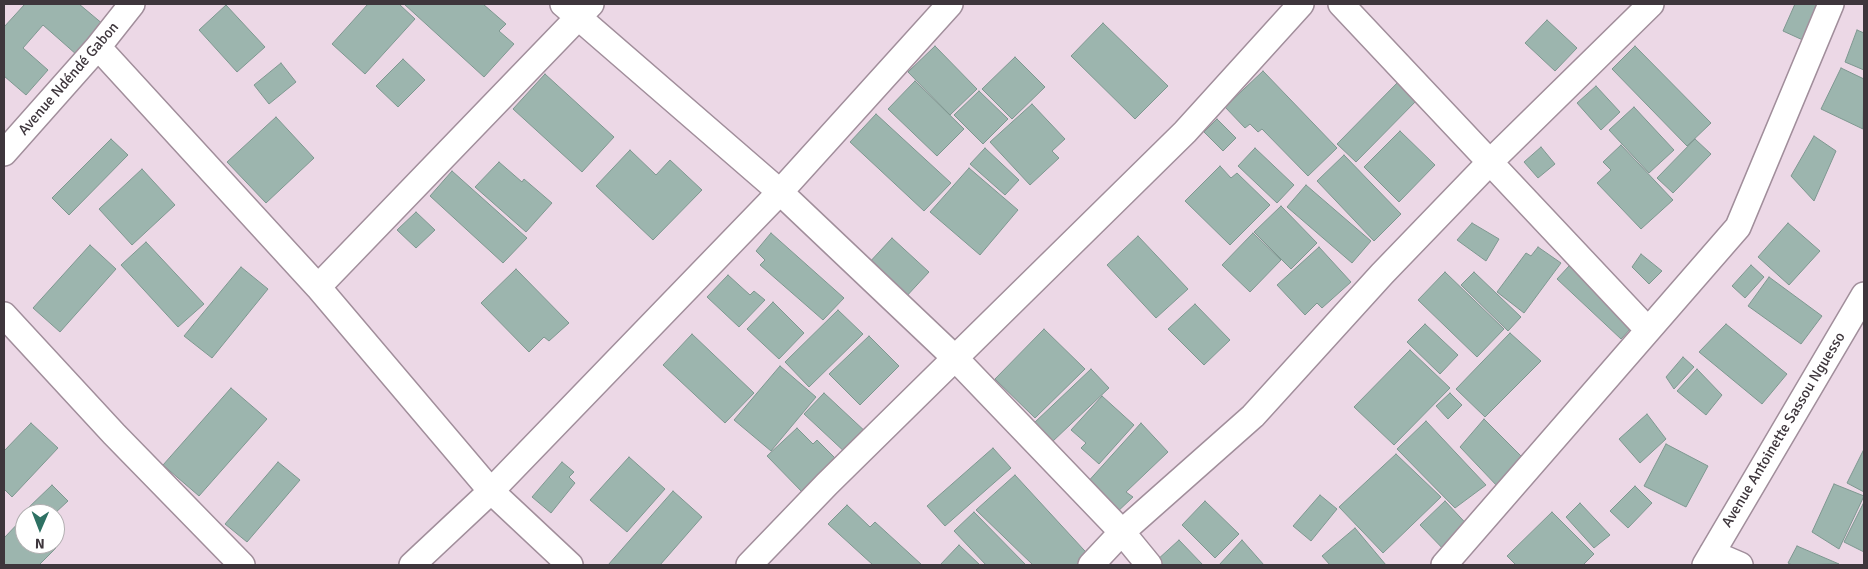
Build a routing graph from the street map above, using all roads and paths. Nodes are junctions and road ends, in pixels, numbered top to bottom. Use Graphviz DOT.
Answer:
graph roads {
  1 [pos="132,4"];
  2 [pos="950,4"];
  3 [pos="1301,4"];
  4 [pos="1341,4"];
  5 [pos="1651,4"];
  6 [pos="1831,4"];
  7 [pos="577,8"];
  8 [pos="98,47"];
  9 [pos="4,153"];
  10 [pos="1491,161"];
  11 [pos="780,192"];
  12 [pos="318,287"];
  13 [pos="1864,295"];
  14 [pos="4,315"];
  15 [pos="1648,330"];
  16 [pos="954,357"];
  17 [pos="491,491"];
  18 [pos="1122,532"];
  19 [pos="1708,559"];
  20 [pos="242,565"];
  21 [pos="412,565"];
  22 [pos="570,565"];
  23 [pos="749,565"];
  24 [pos="1091,565"];
  25 [pos="1149,565"];
  26 [pos="1444,565"];
  27 [pos="1740,565"];
  1 -- 8 [label="street, Avenue Ndéndé Gabon"];
  2 -- 11 [label="street"];
  3 -- 16 [label="street"];
  4 -- 10 [label="street"];
  5 -- 10 [label="street"];
  6 -- 15 [label="street"];
  7 -- 11 [label="street"];
  7 -- 12 [label="street"];
  8 -- 9 [label="street, Avenue Ndéndé Gabon"];
  8 -- 12 [label="street"];
  10 -- 15 [label="street"];
  10 -- 18 [label="street"];
  11 -- 16 [label="street"];
  11 -- 17 [label="street"];
  12 -- 17 [label="street"];
  13 -- 19 [label="street, Avenue Antoinette Sassou Nguesso"];
  14 -- 20 [label="street"];
  15 -- 26 [label="street"];
  16 -- 18 [label="street"];
  16 -- 23 [label="street"];
  17 -- 21 [label="street"];
  17 -- 22 [label="street"];
  18 -- 24 [label="street"];
  18 -- 25 [label="street"];
  19 -- 27 [label="street"];
}
